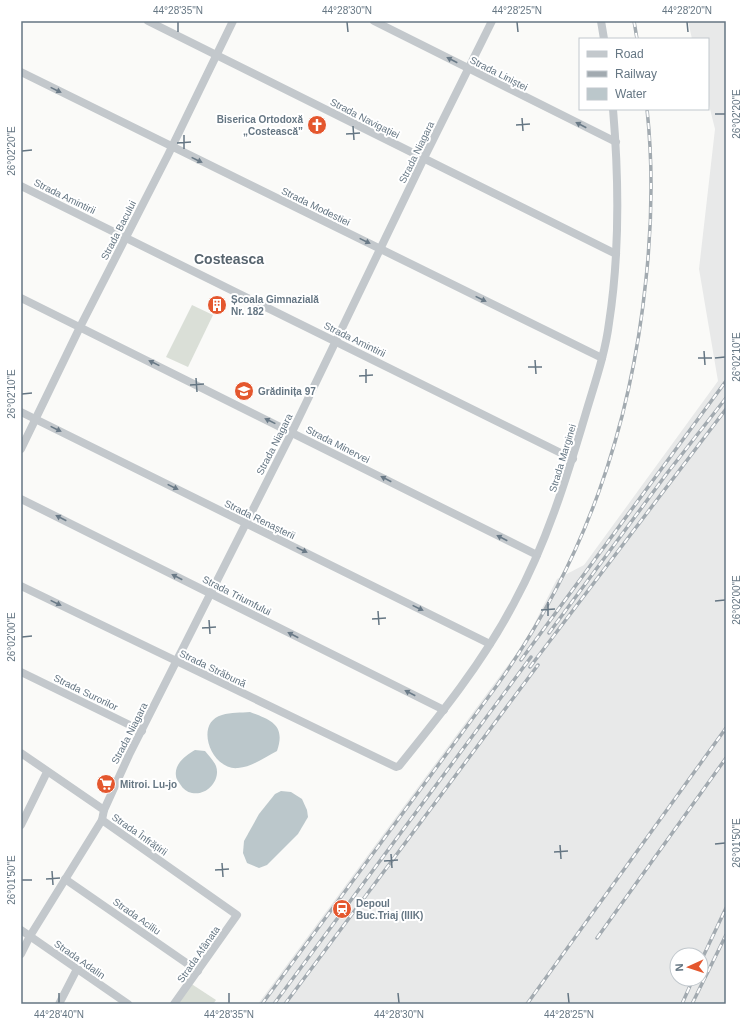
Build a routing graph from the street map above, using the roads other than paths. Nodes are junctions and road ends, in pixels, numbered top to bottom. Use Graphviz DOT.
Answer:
graph roads {
  1 [pos="148,21"];
  2 [pos="233,21"];
  3 [pos="374,21"];
  4 [pos="492,21"];
  5 [pos="601,21"];
  6 [pos="604,38"];
  7 [pos="216,54"];
  8 [pos="469,68"];
  9 [pos="21,72"];
  10 [pos="613,110"];
  11 [pos="616,142"];
  12 [pos="171,147"];
  13 [pos="424,158"];
  14 [pos="21,186"];
  15 [pos="125,237"];
  16 [pos="380,249"];
  17 [pos="616,254"];
  18 [pos="21,298"];
  19 [pos="80,327"];
  20 [pos="336,340"];
  21 [pos="602,358"];
  22 [pos="21,412"];
  23 [pos="35,419"];
  24 [pos="292,432"];
  25 [pos="21,449"];
  26 [pos="573,459"];
  27 [pos="21,499"];
  28 [pos="246,523"];
  29 [pos="537,555"];
  30 [pos="21,586"];
  31 [pos="211,593"];
  32 [pos="490,644"];
  33 [pos="177,662"];
  34 [pos="21,672"];
  35 [pos="444,710"];
  36 [pos="142,731"];
  37 [pos="21,753"];
  38 [pos="396,767"];
  39 [pos="47,772"];
  40 [pos="104,810"];
  41 [pos="102,820"];
  42 [pos="21,825"];
  43 [pos="65,878"];
  44 [pos="237,915"];
  45 [pos="21,930"];
  46 [pos="30,936"];
  47 [pos="21,954"];
  48 [pos="77,969"];
  49 [pos="198,971"];
  50 [pos="59,1004"];
  51 [pos="128,1004"];
  52 [pos="174,1004"];
  1 -- 7 [label="street, Strada Navigației"];
  2 -- 7 [label="street, Strada Bacului"];
  8 -- 3 [label="street, Strada Liniștei, one-way"];
  4 -- 8 [label="street, Strada Niagara"];
  5 -- 6 [label="street"];
  7 -- 12 [label="street, Strada Bacului"];
  7 -- 13 [label="street, Strada Navigației"];
  11 -- 8 [label="street, Strada Liniștei, one-way"];
  8 -- 13 [label="street, Strada Niagara"];
  9 -- 12 [label="street, Strada Modestiei, one-way"];
  10 -- 11 [label="street, Strada Marginei"];
  11 -- 17 [label="street, Strada Marginei"];
  12 -- 15 [label="street, Strada Bacului"];
  12 -- 16 [label="street, Strada Modestiei, one-way"];
  13 -- 16 [label="street, Strada Niagara"];
  13 -- 17 [label="street, Strada Navigației"];
  14 -- 15 [label="street, Strada Amintirii"];
  15 -- 19 [label="street, Strada Bacului"];
  15 -- 20 [label="street, Strada Amintirii"];
  16 -- 20 [label="street, Strada Niagara"];
  16 -- 21 [label="street, Strada Modestiei, one-way"];
  17 -- 21 [label="street, Strada Marginei"];
  18 -- 19 [label="street, Strada Minervei"];
  19 -- 23 [label="street, Strada Bacului"];
  24 -- 19 [label="street, Strada Minervei, one-way"];
  20 -- 24 [label="street, Strada Niagara"];
  20 -- 26 [label="street, Strada Amintirii"];
  21 -- 26 [label="street, Strada Marginei"];
  22 -- 23 [label="street, Strada Renașterii"];
  23 -- 25 [label="street, Strada Bacului"];
  23 -- 28 [label="street, Strada Renașterii, one-way"];
  24 -- 28 [label="street, Strada Niagara"];
  29 -- 24 [label="street, Strada Minervei, one-way"];
  26 -- 29 [label="street, Strada Marginei"];
  31 -- 27 [label="street, Strada Triumfului, one-way"];
  28 -- 31 [label="street, Strada Niagara"];
  28 -- 32 [label="street, Strada Renașterii, one-way"];
  29 -- 32 [label="street, Strada Marginei"];
  30 -- 33 [label="street, Strada Străbună, one-way"];
  31 -- 33 [label="street, Strada Niagara"];
  35 -- 31 [label="street, Strada Triumfului, one-way"];
  32 -- 35 [label="street, Strada Marginei"];
  33 -- 36 [label="street, Strada Niagara"];
  33 -- 38 [label="street, Strada Străbună"];
  34 -- 36 [label="street, Strada Surorilor"];
  35 -- 38 [label="street, Strada Marginei"];
  36 -- 40 [label="street, Strada Niagara"];
  37 -- 39 [label="street, Strada Înfrățirii"];
  39 -- 40 [label="street, Strada Înfrățirii"];
  39 -- 42 [label="street"];
  40 -- 41 [label="street, Strada Înfrățirii"];
  41 -- 43 [label="street"];
  41 -- 44 [label="street, Strada Înfrățirii"];
  43 -- 46 [label="street"];
  43 -- 49 [label="street, Strada Aciliu"];
  44 -- 49 [label="street, Strada Afânata"];
  45 -- 46 [label="street, Strada Adalin"];
  46 -- 47 [label="street"];
  46 -- 48 [label="street, Strada Adalin"];
  48 -- 50 [label="street"];
  48 -- 51 [label="street, Strada Adalin"];
  49 -- 52 [label="street, Strada Afânata"];
}
